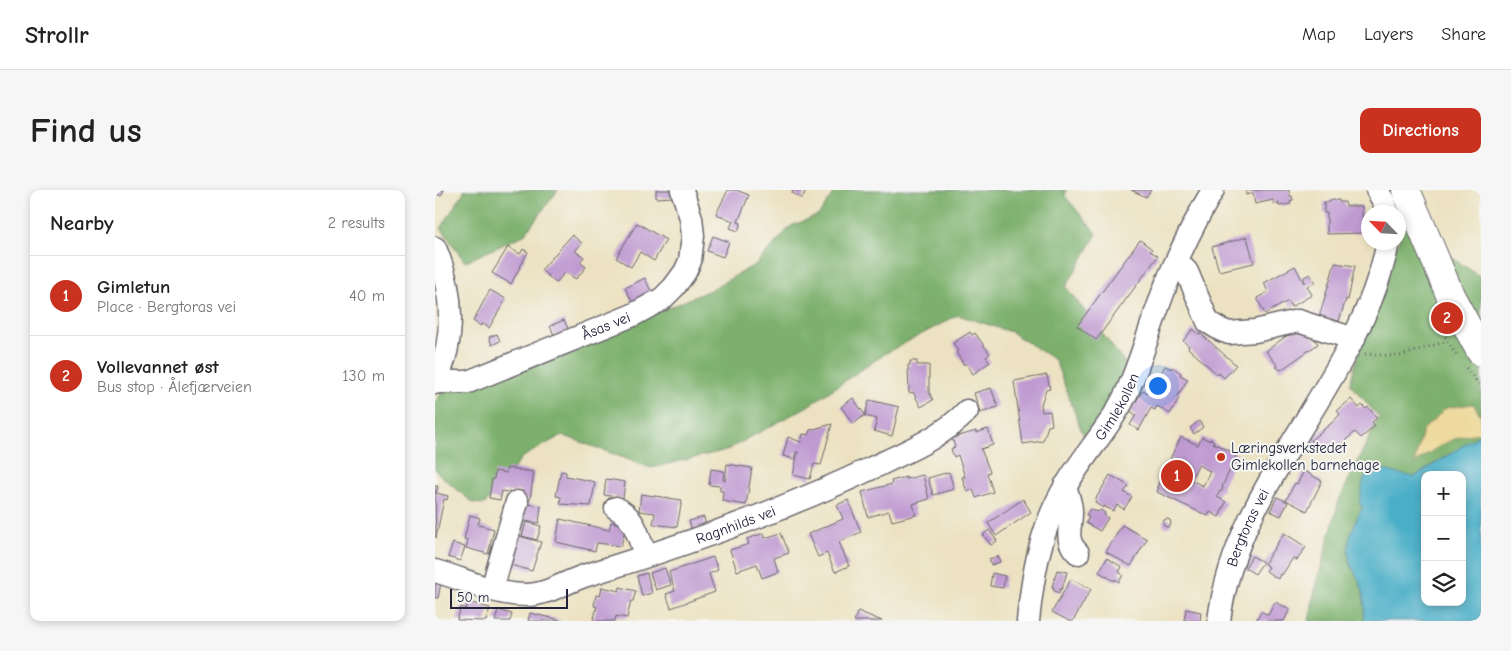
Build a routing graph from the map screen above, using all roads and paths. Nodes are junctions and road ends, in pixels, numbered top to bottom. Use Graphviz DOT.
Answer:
graph roads {
  1 [pos="682,190"];
  2 [pos="1213,190"];
  3 [pos="1377,190"];
  4 [pos="1406,190"];
  5 [pos="1424,190"];
  6 [pos="1385,205"];
  7 [pos="435,248"];
  8 [pos="1387,250"];
  9 [pos="1177,261"];
  10 [pos="1481,320"];
  11 [pos="1447,341"];
  12 [pos="1350,343"];
  13 [pos="1481,352"];
  14 [pos="435,383"];
  15 [pos="967,411"];
  16 [pos="1065,486"];
  17 [pos="517,502"];
  18 [pos="616,508"];
  19 [pos="1078,553"];
  20 [pos="645,556"];
  21 [pos="435,570"];
  22 [pos="489,588"];
  23 [pos="1028,621"];
  24 [pos="1219,621"];
  1 -- 14 [label="street, Åsas vei"];
  2 -- 9 [label="street, Gimlekollen"];
  3 -- 6 [label="street"];
  4 -- 13 [label="main road"];
  5 -- 10 [label="main road"];
  7 -- 14 [label="street"];
  8 -- 12 [label="street, Bergtoras vei"];
  9 -- 12 [label="street"];
  9 -- 16 [label="street, Gimlekollen"];
  11 -- 12 [label="path"];
  12 -- 24 [label="street, Bergtoras vei"];
  15 -- 20 [label="street, Ragnhilds vei"];
  16 -- 19 [label="street"];
  16 -- 23 [label="street, Gimlekollen"];
  17 -- 22 [label="street"];
  18 -- 20 [label="street"];
  20 -- 22 [label="street, Ragnhilds vei"];
  21 -- 22 [label="street, Ragnhilds vei"];
}
